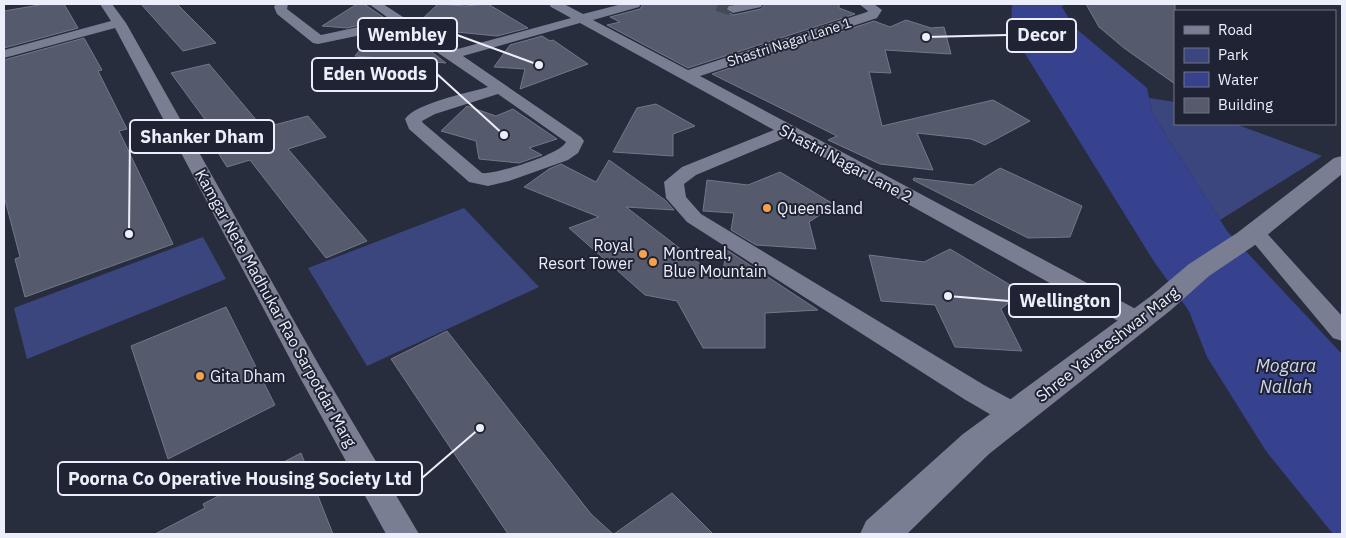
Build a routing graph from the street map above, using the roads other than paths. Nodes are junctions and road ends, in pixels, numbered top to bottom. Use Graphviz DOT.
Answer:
graph roads {
  1 [pos="106,4"];
  2 [pos="282,4"];
  3 [pos="375,4"];
  4 [pos="559,4"];
  5 [pos="636,4"];
  6 [pos="757,4"];
  7 [pos="865,4"];
  8 [pos="733,9"];
  9 [pos="582,18"];
  10 [pos="403,22"];
  11 [pos="119,23"];
  12 [pos="4,54"];
  13 [pos="454,54"];
  14 [pos="686,76"];
  15 [pos="501,88"];
  16 [pos="787,131"];
  17 [pos="1342,163"];
  18 [pos="1250,236"];
  19 [pos="1149,312"];
  20 [pos="1342,332"];
  21 [pos="1015,415"];
  22 [pos="403,534"];
  23 [pos="880,534"];
  1 -- 11 [label="street, Kamgar Nete Madhukar Rao Sarpotdar Marg"];
  2 -- 10 [label="street"];
  3 -- 10 [label="street"];
  4 -- 9 [label="street, Shastri Nagar Lane 2"];
  5 -- 9 [label="street"];
  6 -- 8 [label="street"];
  7 -- 14 [label="street, Shastri Nagar Lane 1"];
  9 -- 13 [label="street"];
  9 -- 14 [label="street, Shastri Nagar Lane 2"];
  10 -- 13 [label="street"];
  11 -- 12 [label="street"];
  11 -- 22 [label="street, Kamgar Nete Madhukar Rao Sarpotdar Marg"];
  13 -- 15 [label="street"];
  14 -- 16 [label="street, Shastri Nagar Lane 2"];
  15 -- 15 [label="street"];
  16 -- 19 [label="street, Shastri Nagar Lane 2"];
  16 -- 21 [label="street"];
  17 -- 18 [label="street, Shree Yavateshwar Marg"];
  18 -- 19 [label="street, Shree Yavateshwar Marg"];
  18 -- 20 [label="street"];
  19 -- 21 [label="street, Shree Yavateshwar Marg"];
  21 -- 23 [label="street, Shree Yavateshwar Marg"];
}
